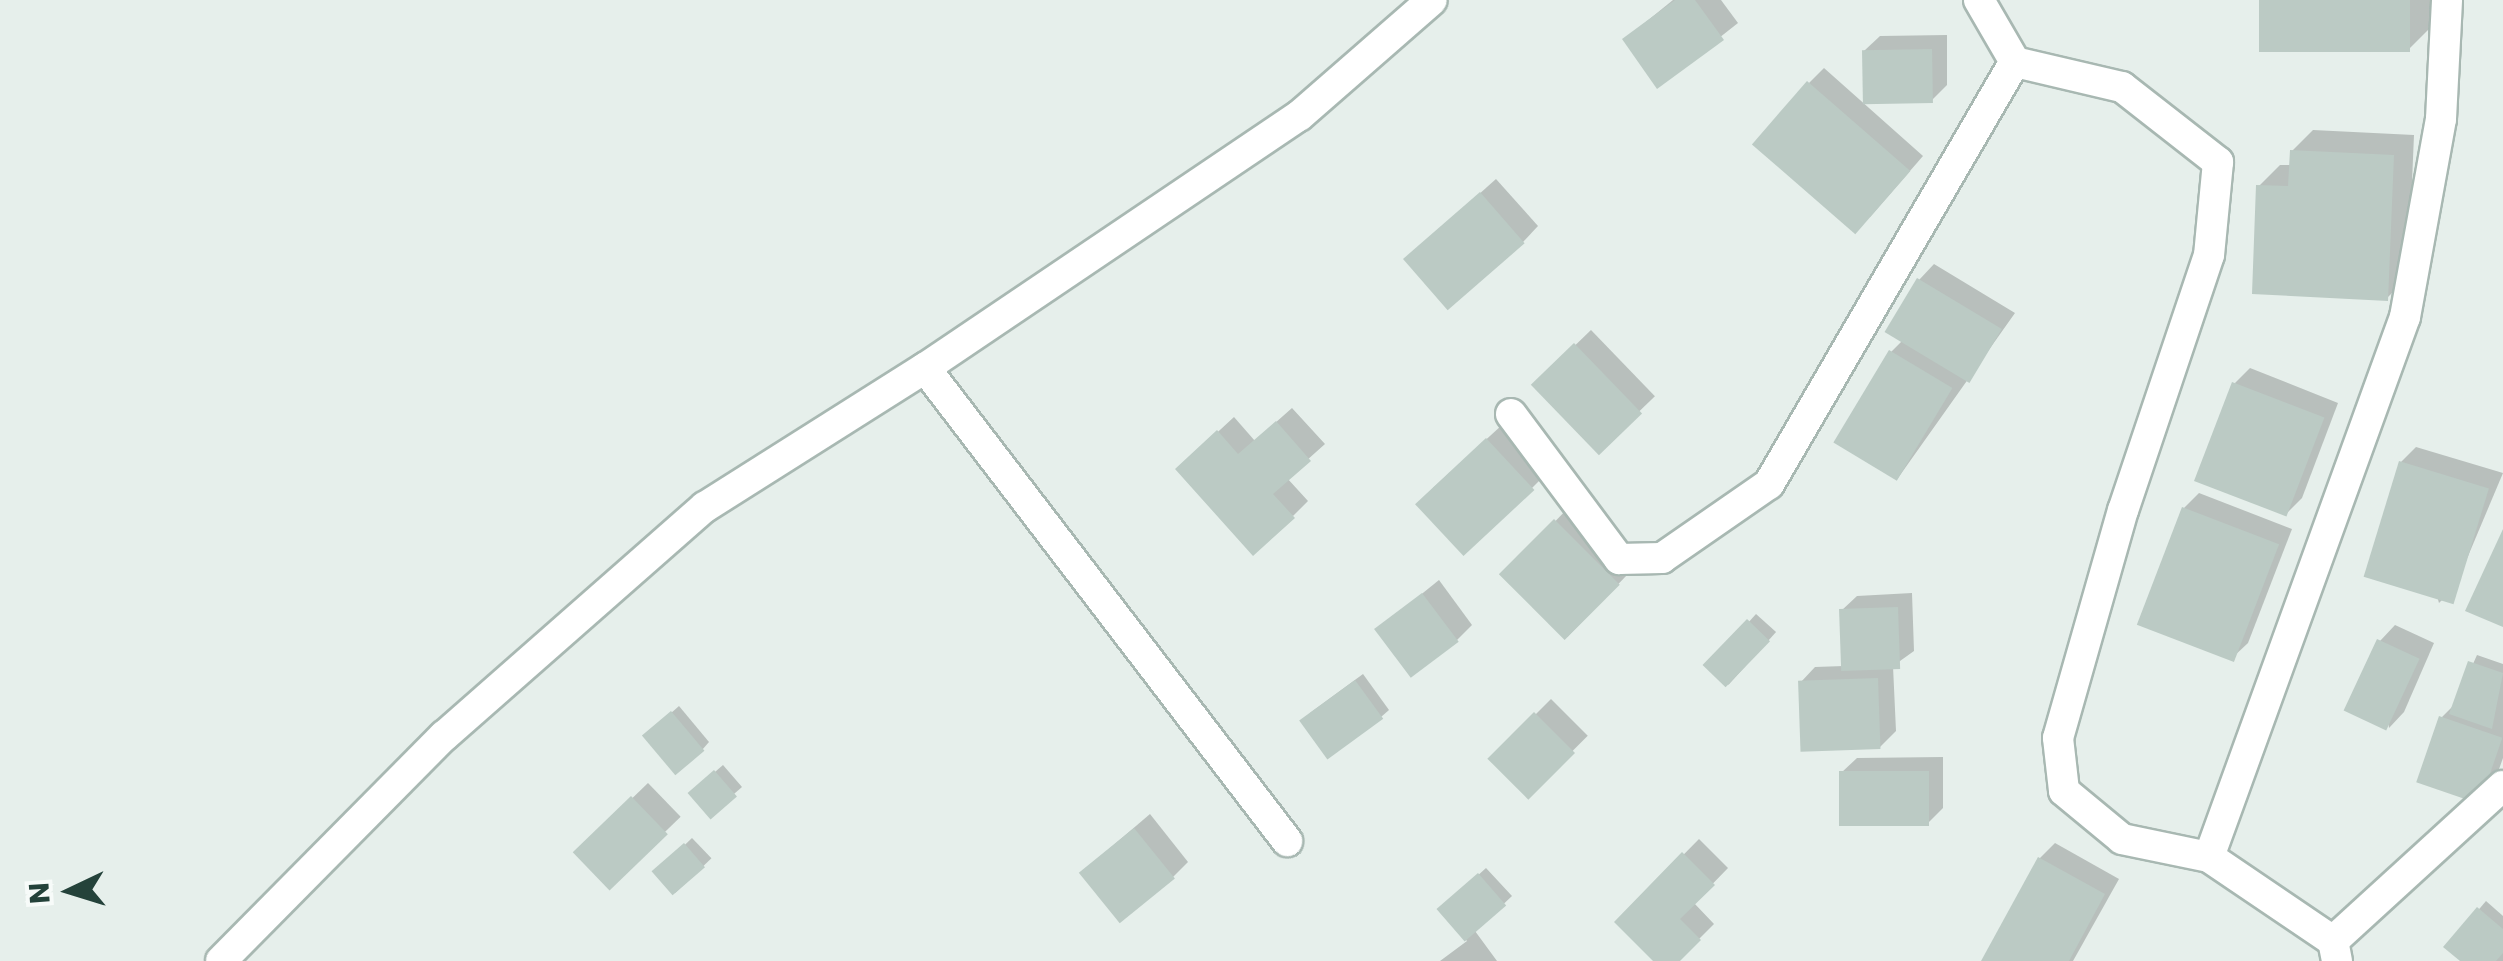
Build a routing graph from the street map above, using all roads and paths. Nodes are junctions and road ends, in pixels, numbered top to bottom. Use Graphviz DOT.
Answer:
graph roads {
  1 [pos="1432,0"];
  2 [pos="1979,0"];
  3 [pos="2447,0"];
  4 [pos="2015,62"];
  5 [pos="926,368"];
  6 [pos="1512,414"];
  7 [pos="2503,786"];
  8 [pos="1287,842"];
  9 [pos="2209,857"];
  10 [pos="2335,951"];
  11 [pos="221,961"];
  1 -- 5 [label="street"];
  2 -- 4 [label="street"];
  3 -- 9 [label="street"];
  4 -- 6 [label="street"];
  4 -- 9 [label="street"];
  5 -- 8 [label="street"];
  5 -- 11 [label="street"];
  7 -- 10 [label="street"];
  9 -- 10 [label="street"];
}
